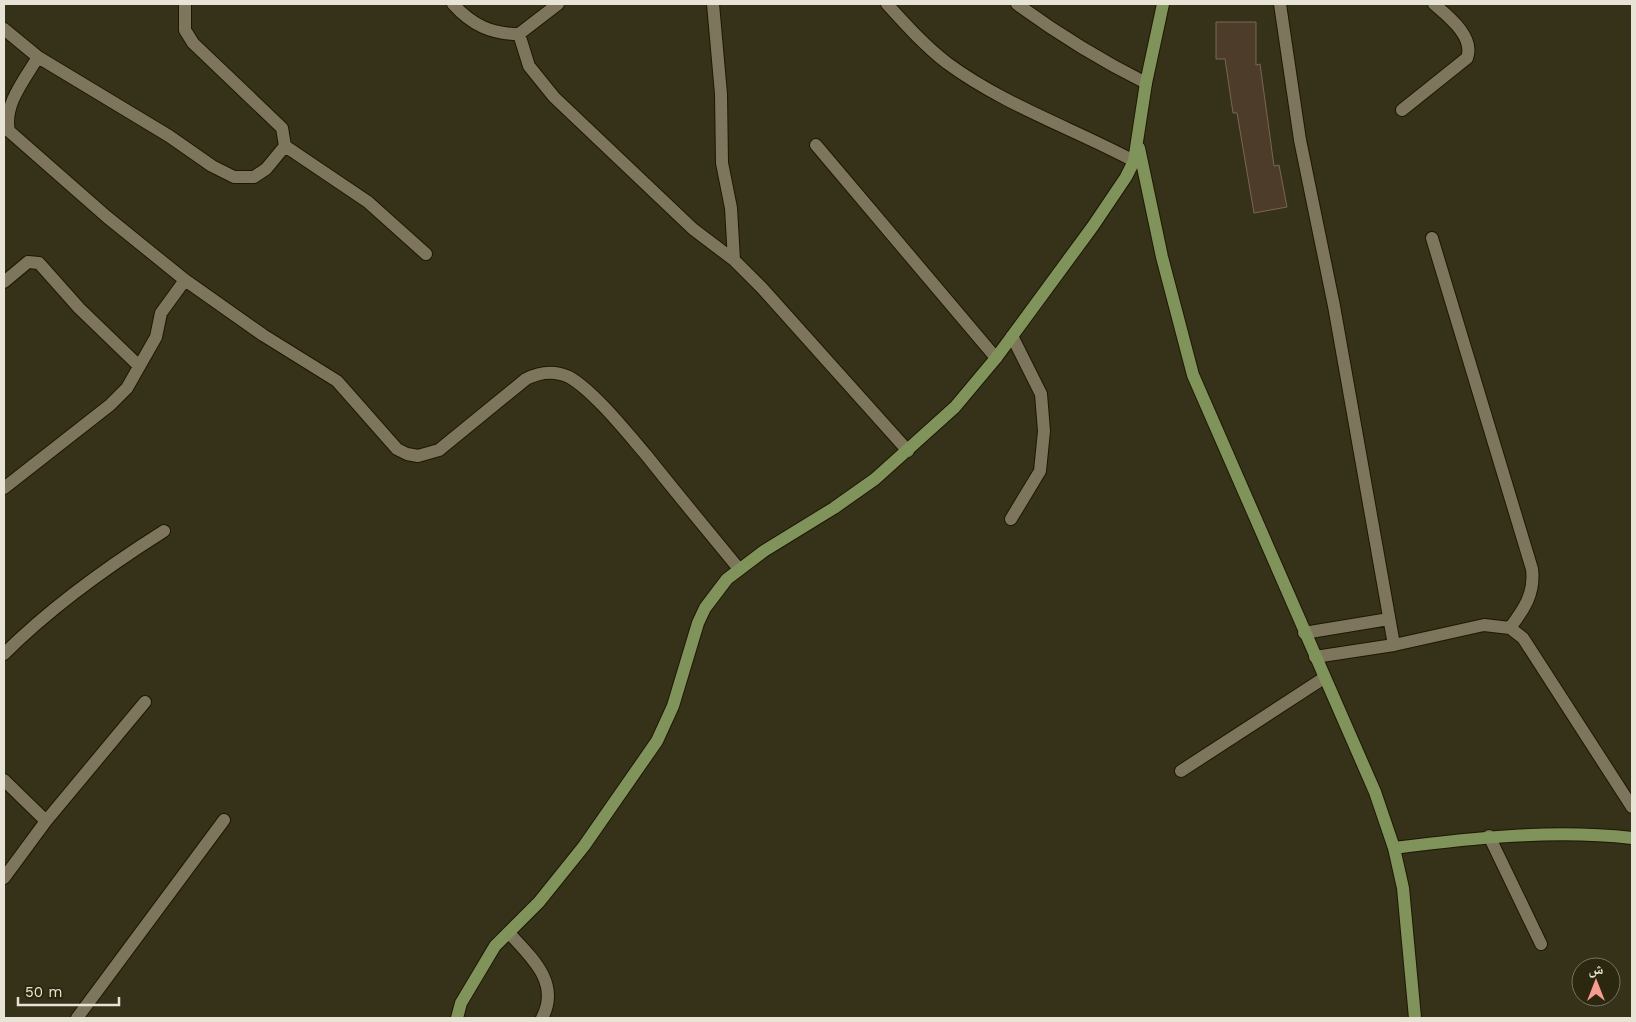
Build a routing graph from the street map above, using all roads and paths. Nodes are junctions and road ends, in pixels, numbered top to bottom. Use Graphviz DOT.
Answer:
graph roads {
  1 [pos="185,4"];
  2 [pos="453,4"];
  3 [pos="558,4"];
  4 [pos="713,4"];
  5 [pos="887,4"];
  6 [pos="1017,4"];
  7 [pos="1164,4"];
  8 [pos="1280,4"];
  9 [pos="1434,4"];
  10 [pos="4,29"];
  11 [pos="519,34"];
  12 [pos="38,57"];
  13 [pos="1146,83"];
  14 [pos="1402,110"];
  15 [pos="6,114"];
  16 [pos="1138,143"];
  17 [pos="816,145"];
  18 [pos="285,146"];
  19 [pos="1134,161"];
  20 [pos="1432,238"];
  21 [pos="426,254"];
  22 [pos="734,260"];
  23 [pos="185,280"];
  24 [pos="4,282"];
  25 [pos="1012,336"];
  26 [pos="996,358"];
  27 [pos="139,366"];
  28 [pos="908,451"];
  29 [pos="4,488"];
  30 [pos="1011,519"];
  31 [pos="164,531"];
  32 [pos="739,569"];
  33 [pos="1389,619"];
  34 [pos="1510,628"];
  35 [pos="1304,633"];
  36 [pos="1394,645"];
  37 [pos="4,654"];
  38 [pos="1315,657"];
  39 [pos="1324,678"];
  40 [pos="145,702"];
  41 [pos="1181,771"];
  42 [pos="4,780"];
  43 [pos="1632,807"];
  44 [pos="46,820"];
  45 [pos="224,820"];
  46 [pos="1490,836"];
  47 [pos="1632,838"];
  48 [pos="1394,848"];
  49 [pos="4,878"];
  50 [pos="509,932"];
  51 [pos="1541,944"];
  52 [pos="77,1018"];
  53 [pos="457,1018"];
  54 [pos="542,1018"];
  55 [pos="1415,1018"];
  1 -- 18 [label="street"];
  2 -- 11 [label="street"];
  3 -- 11 [label="street"];
  4 -- 22 [label="street"];
  5 -- 19 [label="street"];
  6 -- 13 [label="street"];
  7 -- 13 [label="main road"];
  8 -- 33 [label="street"];
  9 -- 14 [label="street"];
  10 -- 12 [label="street"];
  11 -- 22 [label="street"];
  12 -- 15 [label="street"];
  12 -- 18 [label="street"];
  13 -- 16 [label="main road"];
  15 -- 23 [label="street"];
  16 -- 19 [label="main road"];
  16 -- 35 [label="main road"];
  17 -- 26 [label="street"];
  18 -- 21 [label="street"];
  19 -- 25 [label="main road"];
  20 -- 34 [label="street"];
  22 -- 28 [label="street"];
  23 -- 27 [label="street"];
  23 -- 32 [label="street"];
  24 -- 27 [label="street"];
  25 -- 26 [label="main road"];
  25 -- 30 [label="street"];
  26 -- 28 [label="main road"];
  27 -- 29 [label="street"];
  28 -- 32 [label="main road"];
  31 -- 37 [label="street"];
  32 -- 50 [label="main road"];
  33 -- 35 [label="street"];
  33 -- 36 [label="street"];
  34 -- 36 [label="street"];
  34 -- 43 [label="street"];
  35 -- 38 [label="main road"];
  36 -- 38 [label="street"];
  38 -- 39 [label="main road"];
  39 -- 41 [label="street"];
  39 -- 48 [label="main road"];
  40 -- 44 [label="street"];
  42 -- 44 [label="street"];
  44 -- 49 [label="street"];
  45 -- 52 [label="street"];
  46 -- 47 [label="main road"];
  46 -- 48 [label="main road"];
  46 -- 51 [label="street"];
  48 -- 55 [label="main road"];
  50 -- 53 [label="main road"];
  50 -- 54 [label="street"];
}
